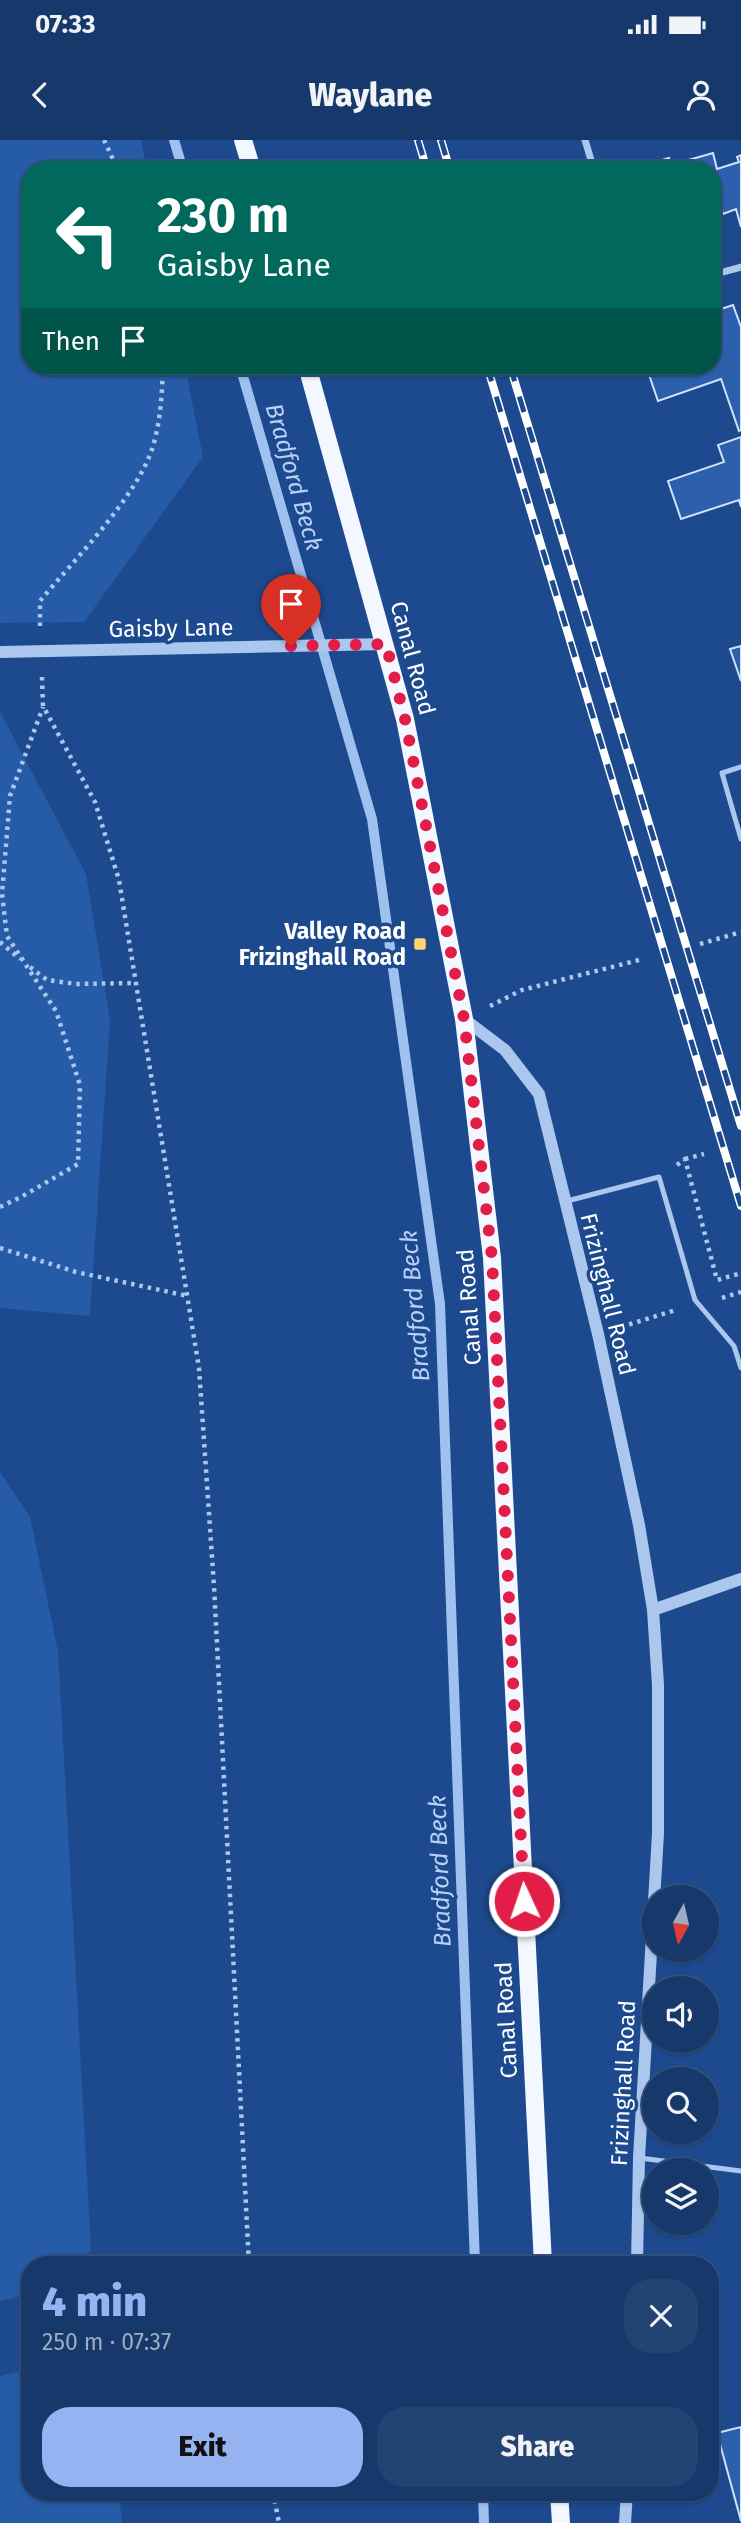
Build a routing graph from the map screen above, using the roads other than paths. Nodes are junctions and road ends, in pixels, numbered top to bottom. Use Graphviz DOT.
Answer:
graph roads {
  1 [pos="243,140"];
  2 [pos="585,140"];
  3 [pos="249,161"];
  4 [pos="591,161"];
  5 [pos="741,267"];
  6 [pos="721,273"];
  7 [pos="310,375"];
  8 [pos="386,644"];
  9 [pos="0,652"];
  10 [pos="741,767"];
  11 [pos="741,839"];
  12 [pos="464,1019"];
  13 [pos="564,1201"];
  14 [pos="741,1368"];
  15 [pos="741,1579"];
  16 [pos="653,1610"];
  17 [pos="639,2158"];
  18 [pos="741,2171"];
  19 [pos="543,2256"];
  20 [pos="637,2256"];
  21 [pos="560,2501"];
  22 [pos="626,2501"];
  23 [pos="561,2523"];
  24 [pos="625,2523"];
  1 -- 3 [label="main road"];
  2 -- 4 [label="street"];
  5 -- 6 [label="street"];
  7 -- 8 [label="main road, Canal Road"];
  8 -- 9 [label="street, Gaisby Lane"];
  8 -- 12 [label="main road, Canal Road"];
  10 -- 11 [label="lane"];
  12 -- 13 [label="street, Frizinghall Road"];
  12 -- 19 [label="main road, Canal Road"];
  13 -- 14 [label="lane"];
  13 -- 16 [label="street, Frizinghall Road"];
  15 -- 16 [label="street"];
  16 -- 17 [label="street, Frizinghall Road"];
  17 -- 18 [label="lane"];
  17 -- 20 [label="street, Frizinghall Road"];
  21 -- 23 [label="main road"];
  22 -- 24 [label="street"];
}
